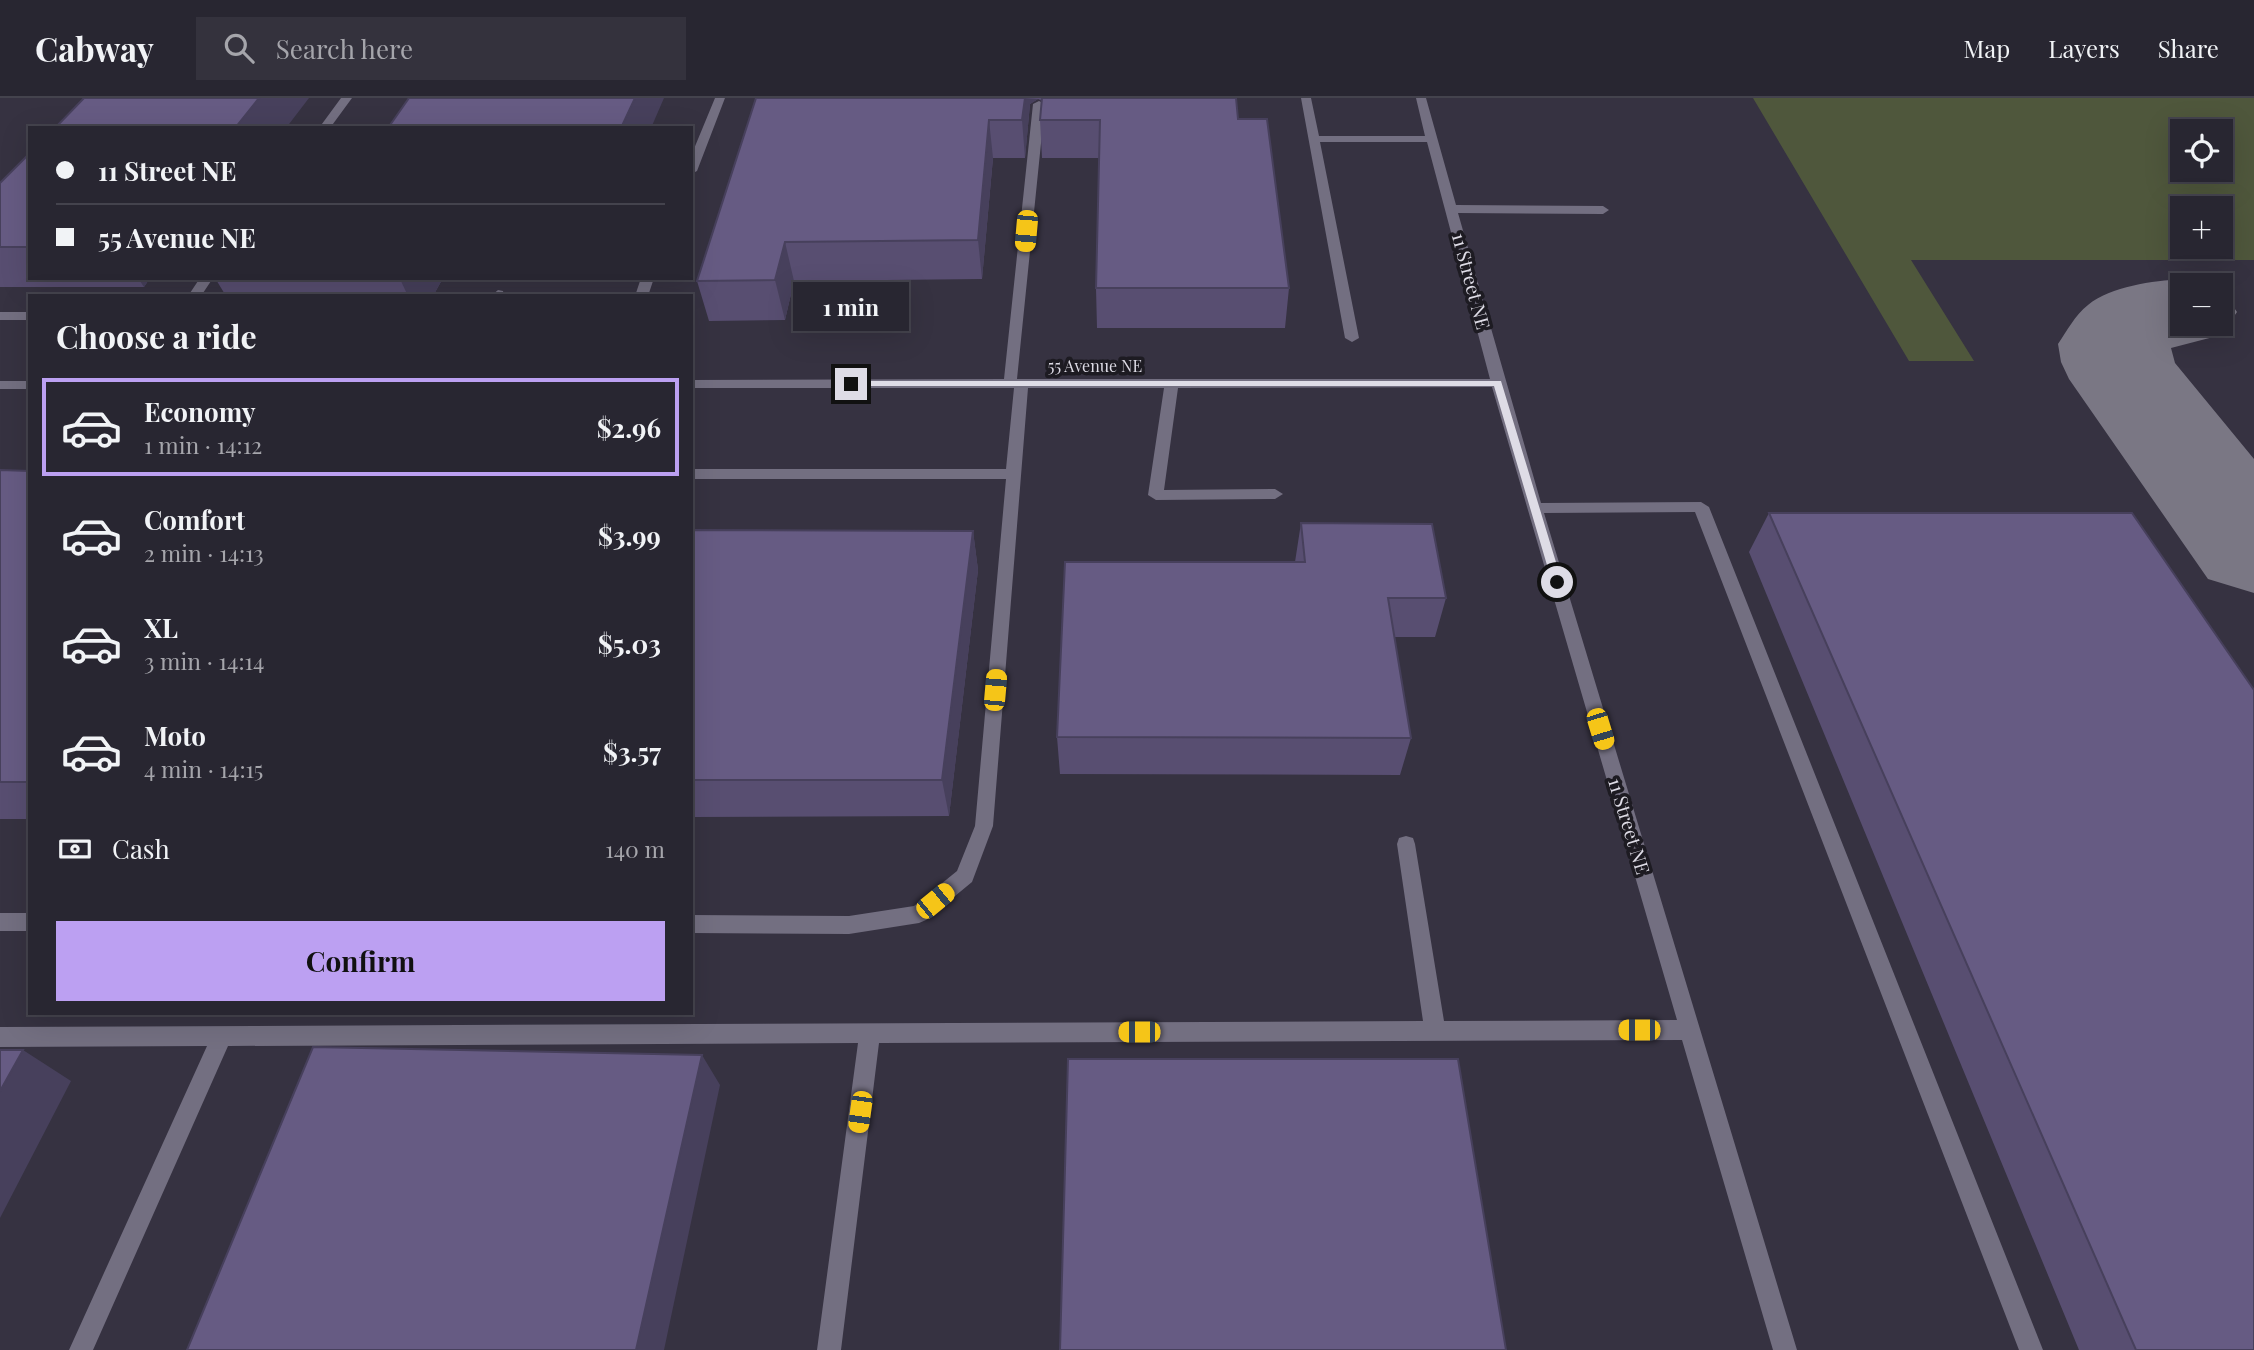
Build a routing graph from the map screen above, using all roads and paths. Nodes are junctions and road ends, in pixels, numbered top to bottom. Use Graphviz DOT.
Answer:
graph roads {
  1 [pos="347,98"];
  2 [pos="720,98"];
  3 [pos="1306,98"];
  4 [pos="1421,98"];
  5 [pos="1039,104"];
  6 [pos="326,126"];
  7 [pos="1313,139"];
  8 [pos="1433,139"];
  9 [pos="693,165"];
  10 [pos="1451,209"];
  11 [pos="1603,210"];
  12 [pos="0,316"];
  13 [pos="28,316"];
  14 [pos="1352,338"];
  15 [pos="1172,383"];
  16 [pos="1498,383"];
  17 [pos="693,384"];
  18 [pos="1016,384"];
  19 [pos="28,385"];
  20 [pos="0,386"];
  21 [pos="693,474"];
  22 [pos="1013,474"];
  23 [pos="1275,494"];
  24 [pos="1535,508"];
  25 [pos="1406,844"];
  26 [pos="0,922"];
  27 [pos="28,922"];
  28 [pos="693,924"];
  29 [pos="1690,1030"];
  30 [pos="1435,1031"];
  31 [pos="870,1033"];
  32 [pos="222,1036"];
  33 [pos="0,1037"];
  34 [pos="81,1350"];
  35 [pos="829,1350"];
  36 [pos="1785,1350"];
  37 [pos="2031,1350"];
  1 -- 6 [label="street"];
  2 -- 9 [label="street"];
  3 -- 7 [label="street"];
  4 -- 8 [label="street, 11 Street NE"];
  5 -- 18 [label="street"];
  7 -- 8 [label="street"];
  7 -- 14 [label="street"];
  8 -- 10 [label="street, 11 Street NE"];
  10 -- 11 [label="street"];
  10 -- 16 [label="street, 11 Street NE"];
  12 -- 13 [label="street"];
  15 -- 16 [label="street, 55 Avenue NE"];
  15 -- 18 [label="street, 55 Avenue NE"];
  15 -- 23 [label="street"];
  16 -- 24 [label="street, 11 Street NE"];
  17 -- 18 [label="street, 55 Avenue NE"];
  18 -- 22 [label="street"];
  19 -- 20 [label="street"];
  21 -- 22 [label="street"];
  22 -- 28 [label="street"];
  24 -- 29 [label="street, 11 Street NE"];
  24 -- 37 [label="street"];
  25 -- 30 [label="street"];
  26 -- 27 [label="street"];
  29 -- 30 [label="street"];
  29 -- 36 [label="street, 11 Street NE"];
  30 -- 31 [label="street"];
  31 -- 32 [label="street"];
  31 -- 35 [label="street"];
  32 -- 33 [label="street"];
  32 -- 34 [label="street"];
}
